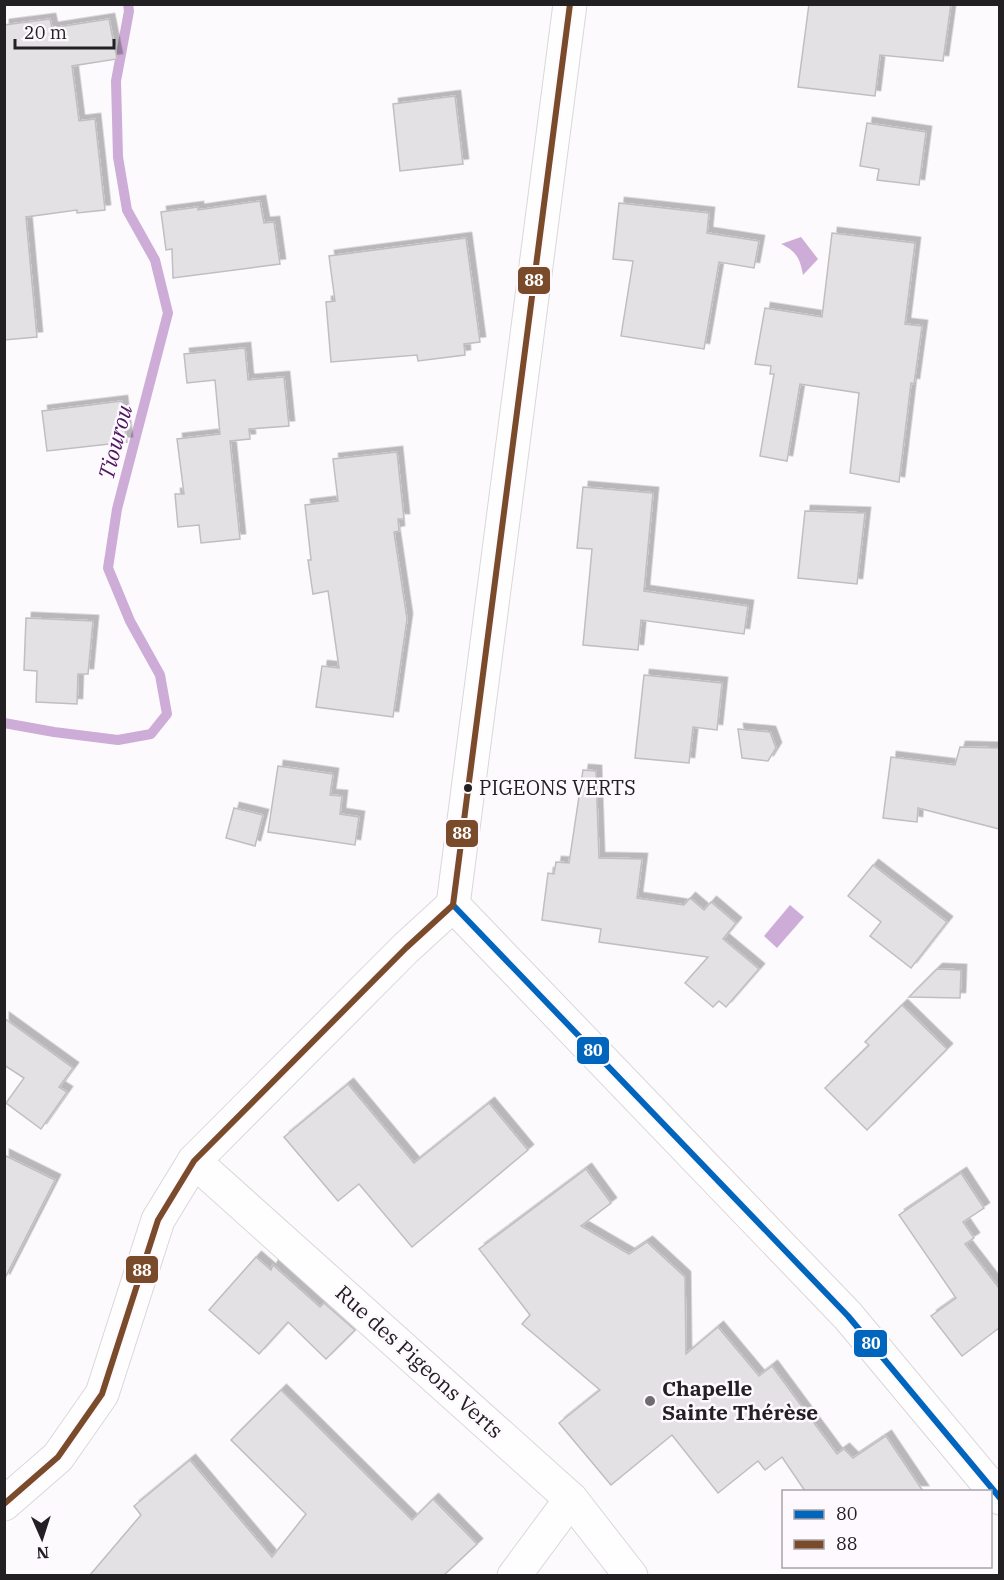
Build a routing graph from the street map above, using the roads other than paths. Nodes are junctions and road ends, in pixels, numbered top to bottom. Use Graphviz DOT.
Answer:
graph roads {
  1 [pos="570,4"];
  2 [pos="453,905"];
  3 [pos="194,1161"];
  4 [pos="999,1498"];
  5 [pos="571,1499"];
  6 [pos="4,1504"];
  7 [pos="514,1575"];
  8 [pos="631,1575"];
  1 -- 2 [label="street"];
  2 -- 3 [label="street"];
  2 -- 4 [label="street"];
  3 -- 5 [label="street, Rue des Pigeons Verts"];
  3 -- 6 [label="street"];
  5 -- 7 [label="street"];
  5 -- 8 [label="street, Rue des Pigeons Verts"];
}
